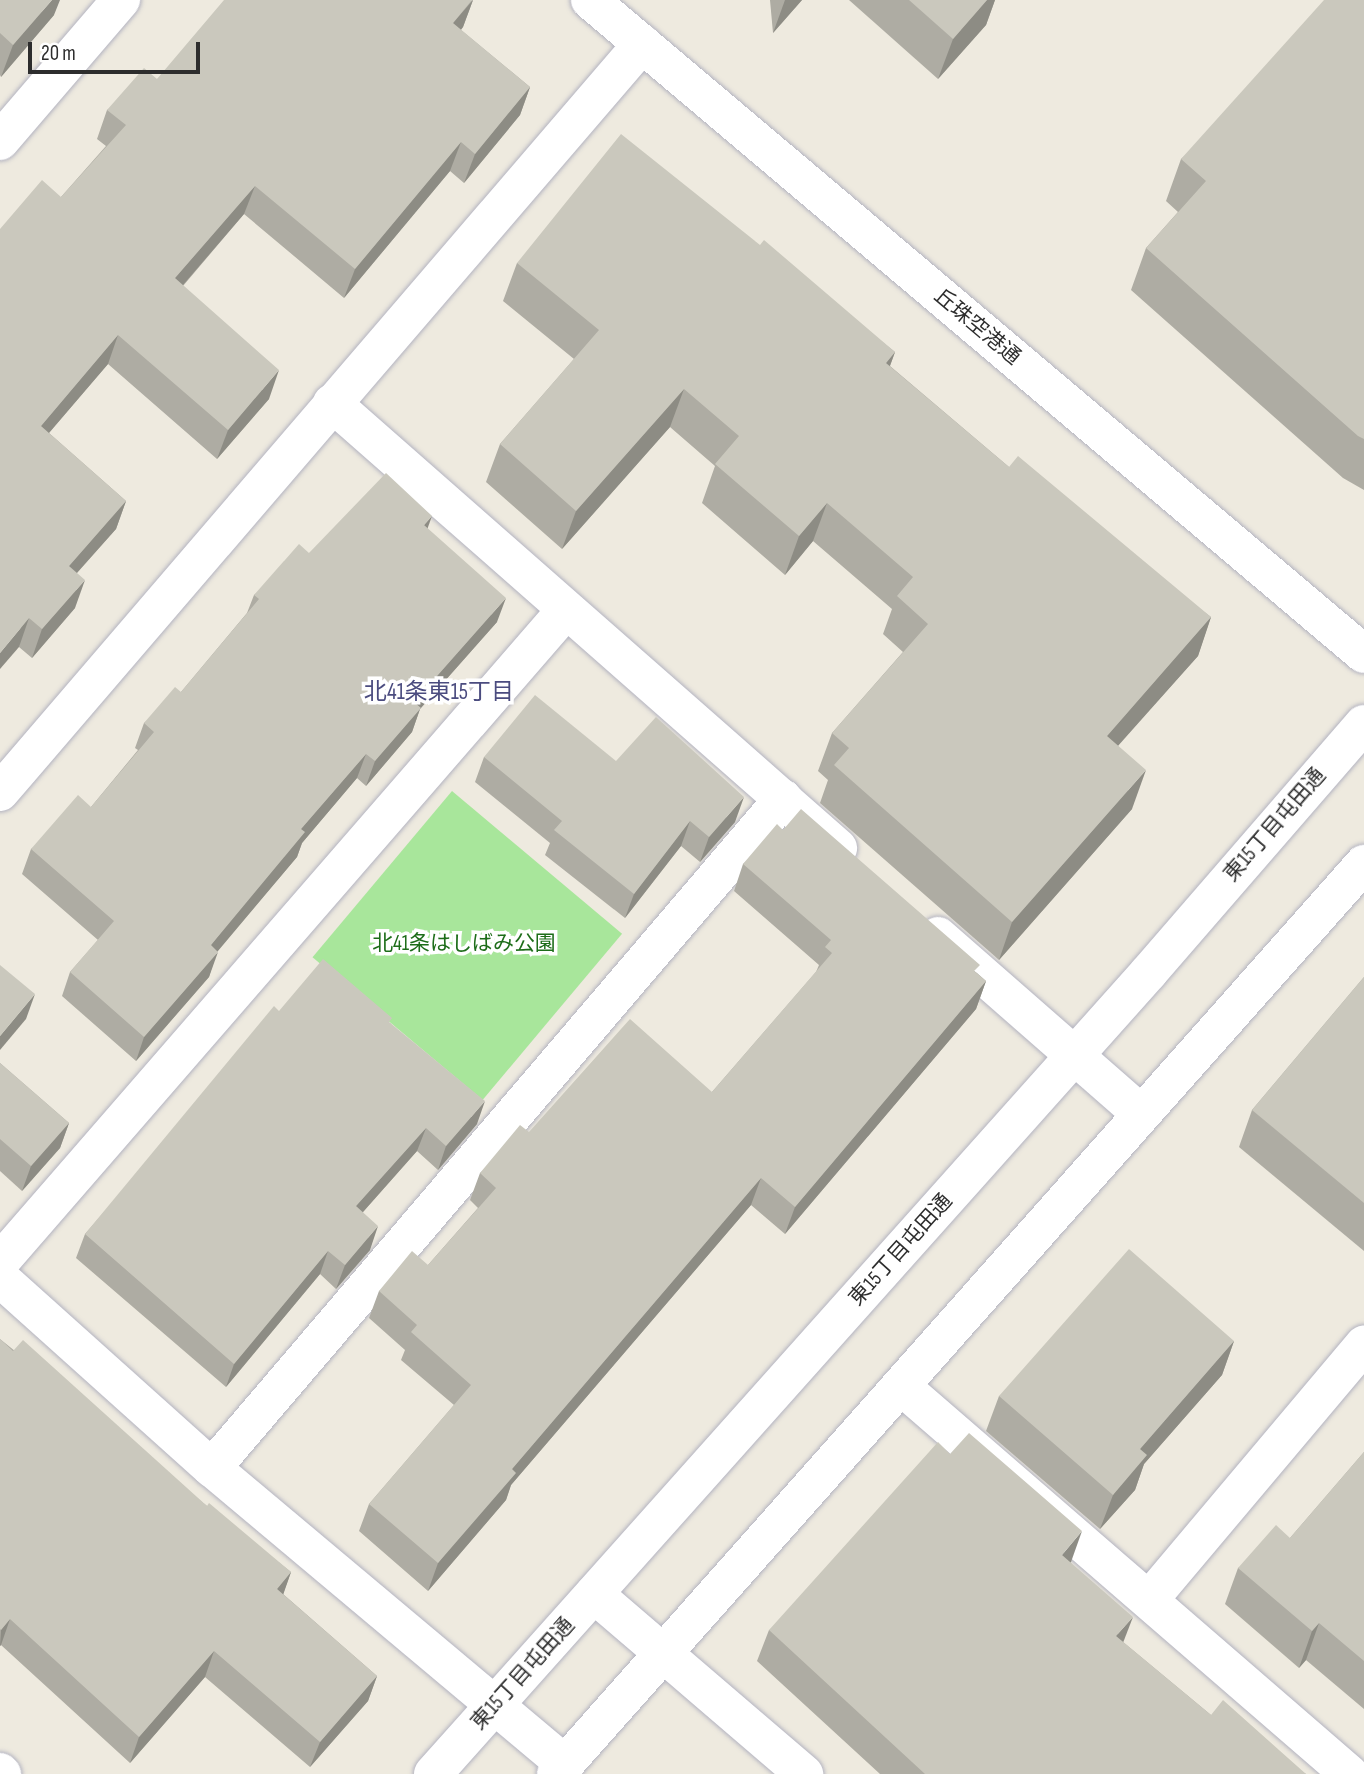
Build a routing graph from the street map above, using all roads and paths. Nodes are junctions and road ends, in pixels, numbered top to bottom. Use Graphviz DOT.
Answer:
graph roads {
  1 [pos="121,0"];
  2 [pos="590,0"];
  3 [pos="642,44"];
  4 [pos="0,141"];
  5 [pos="332,403"];
  6 [pos="566,610"];
  7 [pos="1364,654"];
  8 [pos="1364,724"];
  9 [pos="0,792"];
  10 [pos="783,799"];
  11 [pos="1364,864"];
  12 [pos="866,872"];
  13 [pos="908,909"];
  14 [pos="1074,1056"];
  15 [pos="1141,1114"];
  16 [pos="0,1262"];
  17 [pos="0,1278"];
  18 [pos="1364,1345"];
  19 [pos="901,1386"];
  20 [pos="212,1468"];
  21 [pos="594,1594"];
  22 [pos="1149,1600"];
  23 [pos="664,1653"];
  24 [pos="496,1704"];
  25 [pos="561,1769"];
  26 [pos="433,1774"];
  27 [pos="804,1774"];
  28 [pos="1349,1774"];
  1 -- 4 [label="street"];
  2 -- 3 [label="street, 丘珠空港通"];
  3 -- 5 [label="street"];
  3 -- 7 [label="street, 丘珠空港通"];
  5 -- 6 [label="street"];
  5 -- 9 [label="street"];
  6 -- 10 [label="street"];
  6 -- 16 [label="street"];
  8 -- 14 [label="street, 東15丁目屯田通"];
  10 -- 12 [label="street"];
  10 -- 20 [label="street"];
  11 -- 15 [label="street"];
  13 -- 14 [label="street"];
  14 -- 15 [label="street"];
  14 -- 21 [label="street, 東15丁目屯田通"];
  15 -- 19 [label="street"];
  17 -- 20 [label="street"];
  18 -- 22 [label="street"];
  19 -- 22 [label="street"];
  19 -- 23 [label="street"];
  20 -- 24 [label="street"];
  21 -- 23 [label="street"];
  21 -- 24 [label="street, 東15丁目屯田通"];
  22 -- 28 [label="street"];
  23 -- 25 [label="street"];
  23 -- 27 [label="street"];
  24 -- 25 [label="street"];
  24 -- 26 [label="street, 東15丁目屯田通"];
}
